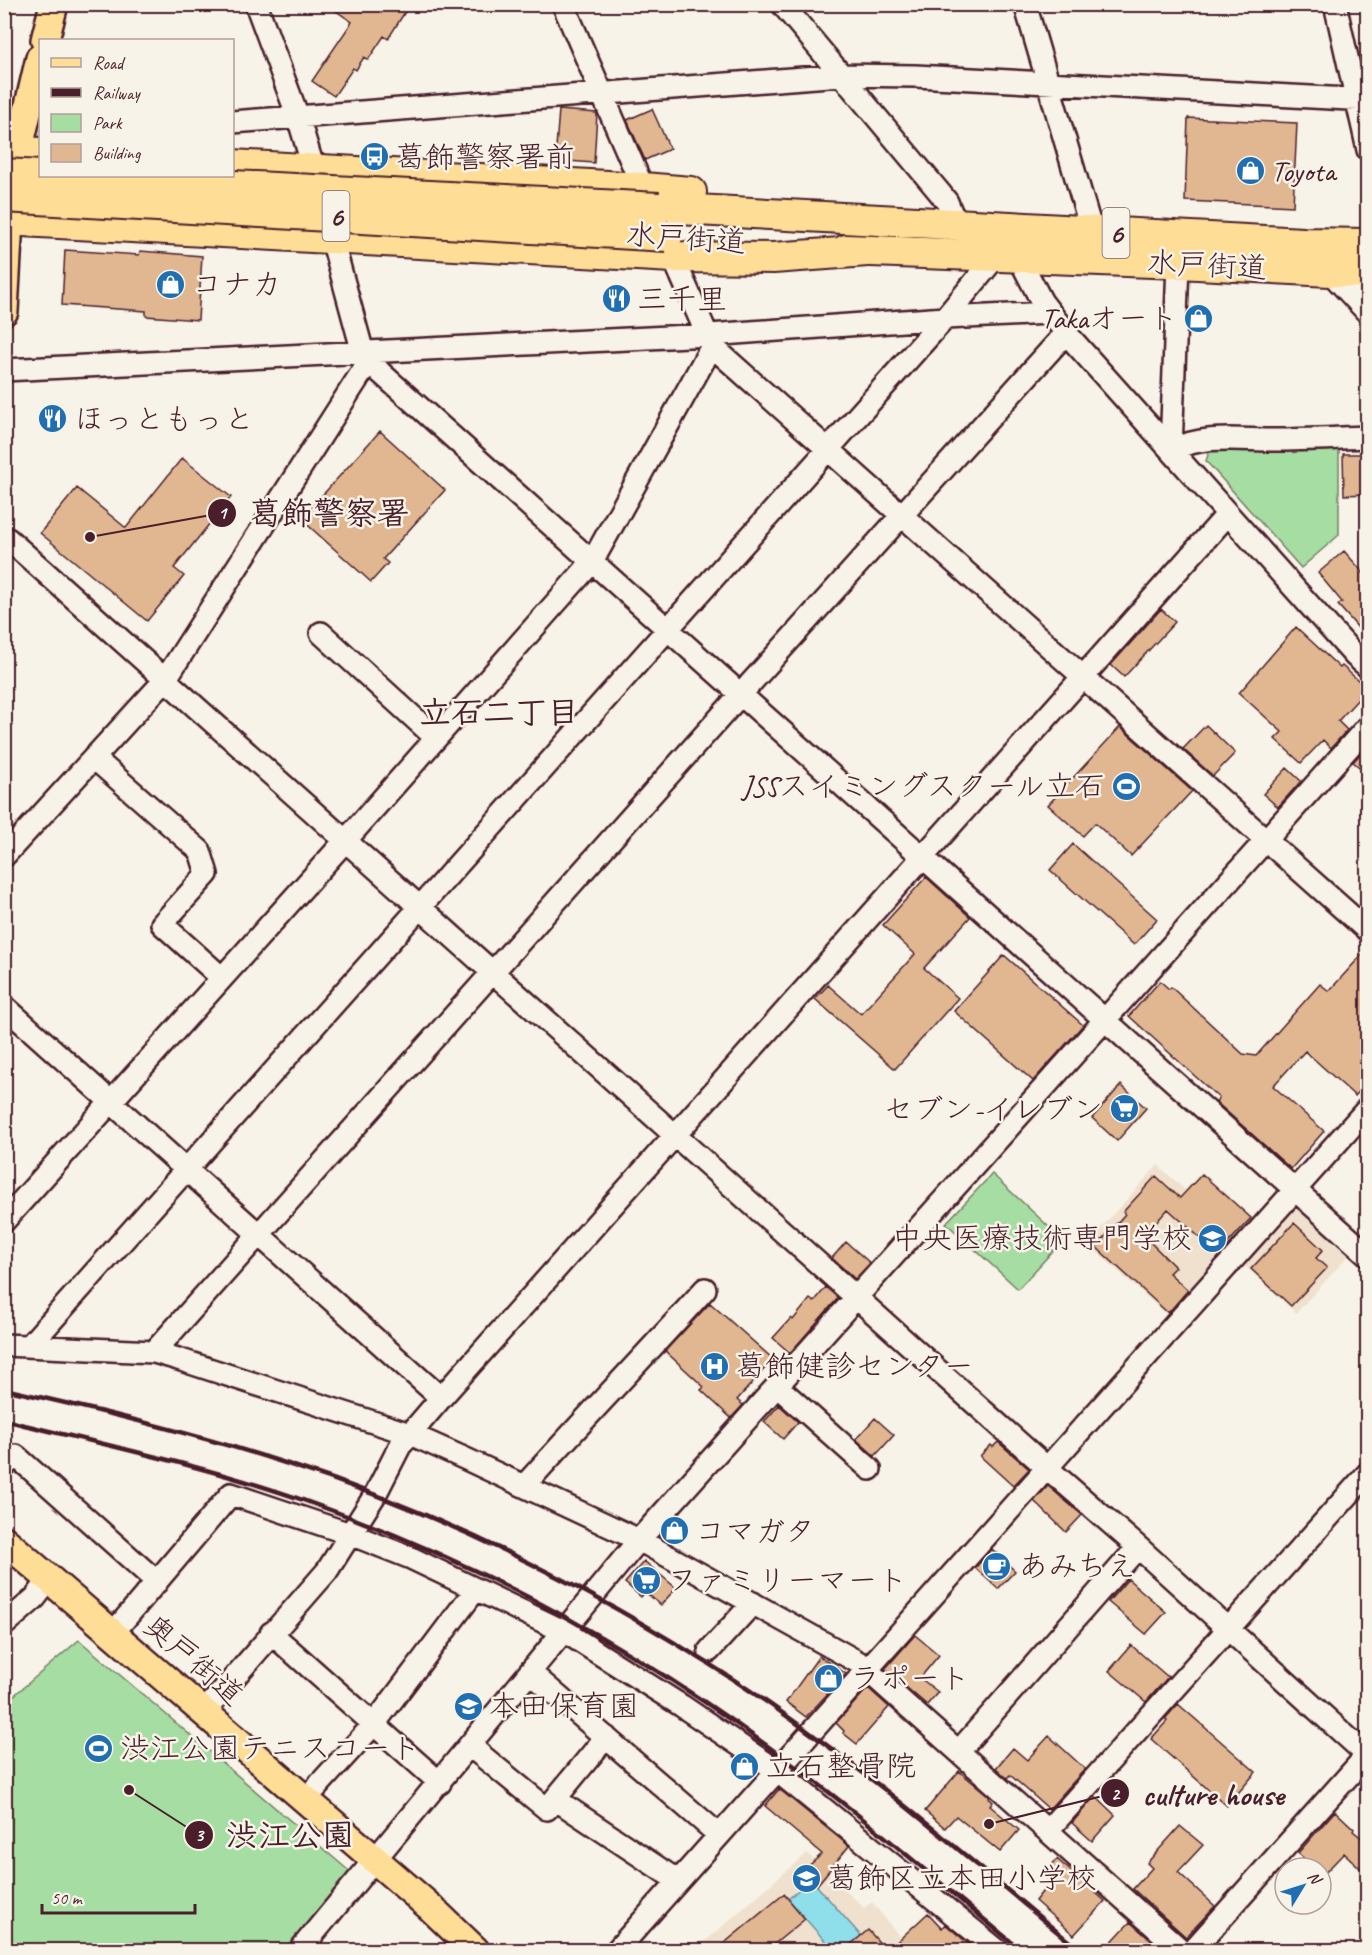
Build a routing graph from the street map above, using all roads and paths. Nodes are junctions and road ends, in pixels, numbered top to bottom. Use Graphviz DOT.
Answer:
graph roads {
  1 [pos="54,4"];
  2 [pos="256,4"];
  3 [pos="563,4"];
  4 [pos="782,4"];
  5 [pos="1025,4"];
  6 [pos="1335,4"];
  7 [pos="45,39"];
  8 [pos="39,62"];
  9 [pos="842,75"];
  10 [pos="1046,82"];
  11 [pos="603,94"];
  12 [pos="1362,99"];
  13 [pos="298,117"];
  14 [pos="234,122"];
  15 [pos="1368,150"];
  16 [pos="17,158"];
  17 [pos="39,160"];
  18 [pos="234,165"];
  19 [pos="314,170"];
  20 [pos="208,177"];
  21 [pos="6,212"];
  22 [pos="661,222"];
  23 [pos="956,224"];
  24 [pos="1092,232"];
  25 [pos="332,239"];
  26 [pos="1304,243"];
  27 [pos="1007,255"];
  28 [pos="1366,261"];
  29 [pos="1178,263"];
  30 [pos="1330,272"];
  31 [pos="4,312"];
  32 [pos="1050,313"];
  33 [pos="1368,313"];
  34 [pos="945,318"];
  35 [pos="1066,333"];
  36 [pos="711,341"];
  37 [pos="366,357"];
  38 [pos="4,370"];
  39 [pos="1368,438"];
  40 [pos="828,449"];
  41 [pos="1171,450"];
  42 [pos="902,515"];
  43 [pos="1227,515"];
  44 [pos="4,538"];
  45 [pos="592,562"];
  46 [pos="668,629"];
  47 [pos="321,633"];
  48 [pos="1368,667"];
  49 [pos="1085,677"];
  50 [pos="165,680"];
  51 [pos="740,695"];
  52 [pos="1368,726"];
  53 [pos="435,737"];
  54 [pos="94,758"];
  55 [pos="1265,839"];
  56 [pos="346,840"];
  57 [pos="4,856"];
  58 [pos="922,858"];
  59 [pos="419,907"];
  60 [pos="1368,931"];
  61 [pos="493,972"];
  62 [pos="222,978"];
  63 [pos="4,1006"];
  64 [pos="1104,1020"];
  65 [pos="111,1102"];
  66 [pos="1368,1108"];
  67 [pos="674,1135"];
  68 [pos="188,1171"];
  69 [pos="1294,1190"];
  70 [pos="4,1221"];
  71 [pos="258,1235"];
  72 [pos="1368,1255"];
  73 [pos="705,1289"];
  74 [pos="856,1297"];
  75 [pos="4,1345"];
  76 [pos="29,1346"];
  77 [pos="154,1352"];
  78 [pos="777,1386"];
  79 [pos="441,1398"];
  80 [pos="410,1434"];
  81 [pos="4,1466"];
  82 [pos="1046,1467"];
  83 [pos="870,1469"];
  84 [pos="1368,1473"];
  85 [pos="524,1486"];
  86 [pos="350,1534"];
  87 [pos="4,1540"];
  88 [pos="639,1540"];
  89 [pos="1138,1547"];
  90 [pos="50,1579"];
  91 [pos="157,1582"];
  92 [pos="476,1589"];
  93 [pos="753,1603"];
  94 [pos="4,1625"];
  95 [pos="1228,1631"];
  96 [pos="565,1632"];
  97 [pos="113,1633"];
  98 [pos="272,1633"];
  99 [pos="709,1651"];
  100 [pos="866,1669"];
  101 [pos="531,1673"];
  102 [pos="204,1712"];
  103 [pos="375,1723"];
  104 [pos="606,1737"];
  105 [pos="470,1746"];
  106 [pos="958,1751"];
  107 [pos="1367,1755"];
  108 [pos="776,1770"];
  109 [pos="440,1783"];
  110 [pos="555,1799"];
  111 [pos="305,1800"];
  112 [pos="1048,1830"];
  113 [pos="719,1835"];
  114 [pos="375,1860"];
  115 [pos="678,1881"];
  116 [pos="300,1950"];
  117 [pos="475,1950"];
  118 [pos="617,1950"];
  119 [pos="997,1950"];
  120 [pos="1181,1950"];
  121 [pos="1193,1950"];
  1 -- 7 [label="main road"];
  2 -- 13 [label="street"];
  3 -- 11 [label="street"];
  4 -- 9 [label="street"];
  5 -- 10 [label="street"];
  6 -- 12 [label="street"];
  8 -- 16 [label="main road"];
  9 -- 10 [label="street"];
  9 -- 11 [label="street"];
  9 -- 23 [label="street"];
  10 -- 12 [label="street"];
  10 -- 24 [label="street"];
  11 -- 13 [label="street"];
  11 -- 22 [label="street"];
  12 -- 15 [label="street"];
  13 -- 14 [label="street"];
  13 -- 19 [label="street"];
  16 -- 17 [label="highway, 水戸街道 / 6, bridge"];
  16 -- 21 [label="main road"];
  18 -- 19 [label="highway"];
  19 -- 22 [label="highway"];
  20 -- 22 [label="highway, 水戸街道 / 6, bridge"];
  21 -- 22 [label="highway, 水戸街道 / 6, bridge"];
  21 -- 25 [label="highway"];
  21 -- 31 [label="main road"];
  22 -- 23 [label="highway, 水戸街道 / 6"];
  22 -- 25 [label="highway"];
  22 -- 27 [label="highway, 水戸街道 / 6"];
  22 -- 36 [label="street"];
  23 -- 24 [label="highway, 水戸街道 / 6"];
  24 -- 26 [label="highway, 水戸街道 / 6"];
  25 -- 37 [label="street"];
  26 -- 28 [label="highway, 水戸街道 / 6"];
  26 -- 30 [label="highway"];
  27 -- 29 [label="highway, 水戸街道 / 6"];
  27 -- 32 [label="street"];
  27 -- 34 [label="street"];
  28 -- 30 [label="highway"];
  29 -- 30 [label="highway, 水戸街道 / 6"];
  29 -- 41 [label="street"];
  30 -- 33 [label="street"];
  32 -- 34 [label="street"];
  32 -- 35 [label="street"];
  34 -- 36 [label="street"];
  34 -- 40 [label="street"];
  35 -- 41 [label="street"];
  35 -- 42 [label="street"];
  36 -- 37 [label="street"];
  36 -- 40 [label="street"];
  36 -- 45 [label="street"];
  37 -- 38 [label="street"];
  37 -- 45 [label="street"];
  37 -- 50 [label="street"];
  39 -- 41 [label="street"];
  40 -- 42 [label="street"];
  40 -- 46 [label="street"];
  41 -- 43 [label="street"];
  42 -- 49 [label="street"];
  42 -- 51 [label="street"];
  43 -- 48 [label="street"];
  43 -- 49 [label="street"];
  44 -- 50 [label="street"];
  45 -- 46 [label="street"];
  45 -- 53 [label="street"];
  46 -- 51 [label="street"];
  46 -- 59 [label="street"];
  47 -- 53 [label="street"];
  49 -- 55 [label="street"];
  49 -- 58 [label="street"];
  50 -- 54 [label="street"];
  50 -- 56 [label="street"];
  51 -- 58 [label="street"];
  51 -- 61 [label="street"];
  52 -- 55 [label="street"];
  53 -- 56 [label="street"];
  54 -- 57 [label="street"];
  54 -- 62 [label="street"];
  55 -- 60 [label="street"];
  55 -- 64 [label="street"];
  56 -- 59 [label="street"];
  56 -- 62 [label="street"];
  58 -- 64 [label="street"];
  58 -- 67 [label="street"];
  59 -- 61 [label="street"];
  59 -- 68 [label="street"];
  61 -- 67 [label="street"];
  61 -- 71 [label="street"];
  62 -- 65 [label="street"];
  63 -- 65 [label="street"];
  64 -- 69 [label="street"];
  64 -- 74 [label="street"];
  65 -- 68 [label="street"];
  65 -- 70 [label="street"];
  66 -- 69 [label="street"];
  67 -- 74 [label="street"];
  67 -- 79 [label="street"];
  68 -- 71 [label="street"];
  68 -- 76 [label="street"];
  69 -- 72 [label="street"];
  69 -- 82 [label="street"];
  71 -- 77 [label="street"];
  71 -- 79 [label="street"];
  73 -- 85 [label="street"];
  74 -- 78 [label="street"];
  74 -- 82 [label="street"];
  75 -- 76 [label="street"];
  76 -- 77 [label="street"];
  77 -- 80 [label="street"];
  78 -- 83 [label="street"];
  78 -- 88 [label="street"];
  79 -- 80 [label="street"];
  80 -- 85 [label="street"];
  80 -- 86 [label="street"];
  81 -- 91 [label="street"];
  82 -- 89 [label="street"];
  82 -- 100 [label="street"];
  84 -- 95 [label="street"];
  85 -- 88 [label="street"];
  86 -- 91 [label="street"];
  86 -- 92 [label="street"];
  86 -- 98 [label="street"];
  87 -- 90 [label="main road, 奥戸街道"];
  88 -- 93 [label="street"];
  88 -- 96 [label="street"];
  89 -- 95 [label="street"];
  89 -- 106 [label="street"];
  90 -- 94 [label="street"];
  90 -- 97 [label="main road, 奥戸街道"];
  91 -- 97 [label="street"];
  92 -- 96 [label="street"];
  92 -- 103 [label="street"];
  93 -- 99 [label="street"];
  93 -- 100 [label="street"];
  95 -- 107 [label="street"];
  95 -- 112 [label="street"];
  96 -- 101 [label="street"];
  96 -- 108 [label="street"];
  97 -- 102 [label="main road, 奥戸街道"];
  98 -- 102 [label="street"];
  98 -- 103 [label="street"];
  100 -- 106 [label="street"];
  100 -- 108 [label="street"];
  101 -- 104 [label="street"];
  101 -- 105 [label="street"];
  102 -- 111 [label="main road, 奥戸街道"];
  103 -- 109 [label="street"];
  103 -- 111 [label="street"];
  104 -- 110 [label="street"];
  104 -- 113 [label="street"];
  105 -- 109 [label="street"];
  105 -- 110 [label="street"];
  106 -- 112 [label="street"];
  107 -- 121 [label="street"];
  108 -- 113 [label="street"];
  108 -- 119 [label="street"];
  109 -- 114 [label="street"];
  110 -- 115 [label="street"];
  111 -- 114 [label="main road, 奥戸街道"];
  112 -- 120 [label="street"];
  113 -- 115 [label="street"];
  114 -- 116 [label="street"];
  114 -- 117 [label="main road, 奥戸街道"];
  115 -- 118 [label="street"];
}
